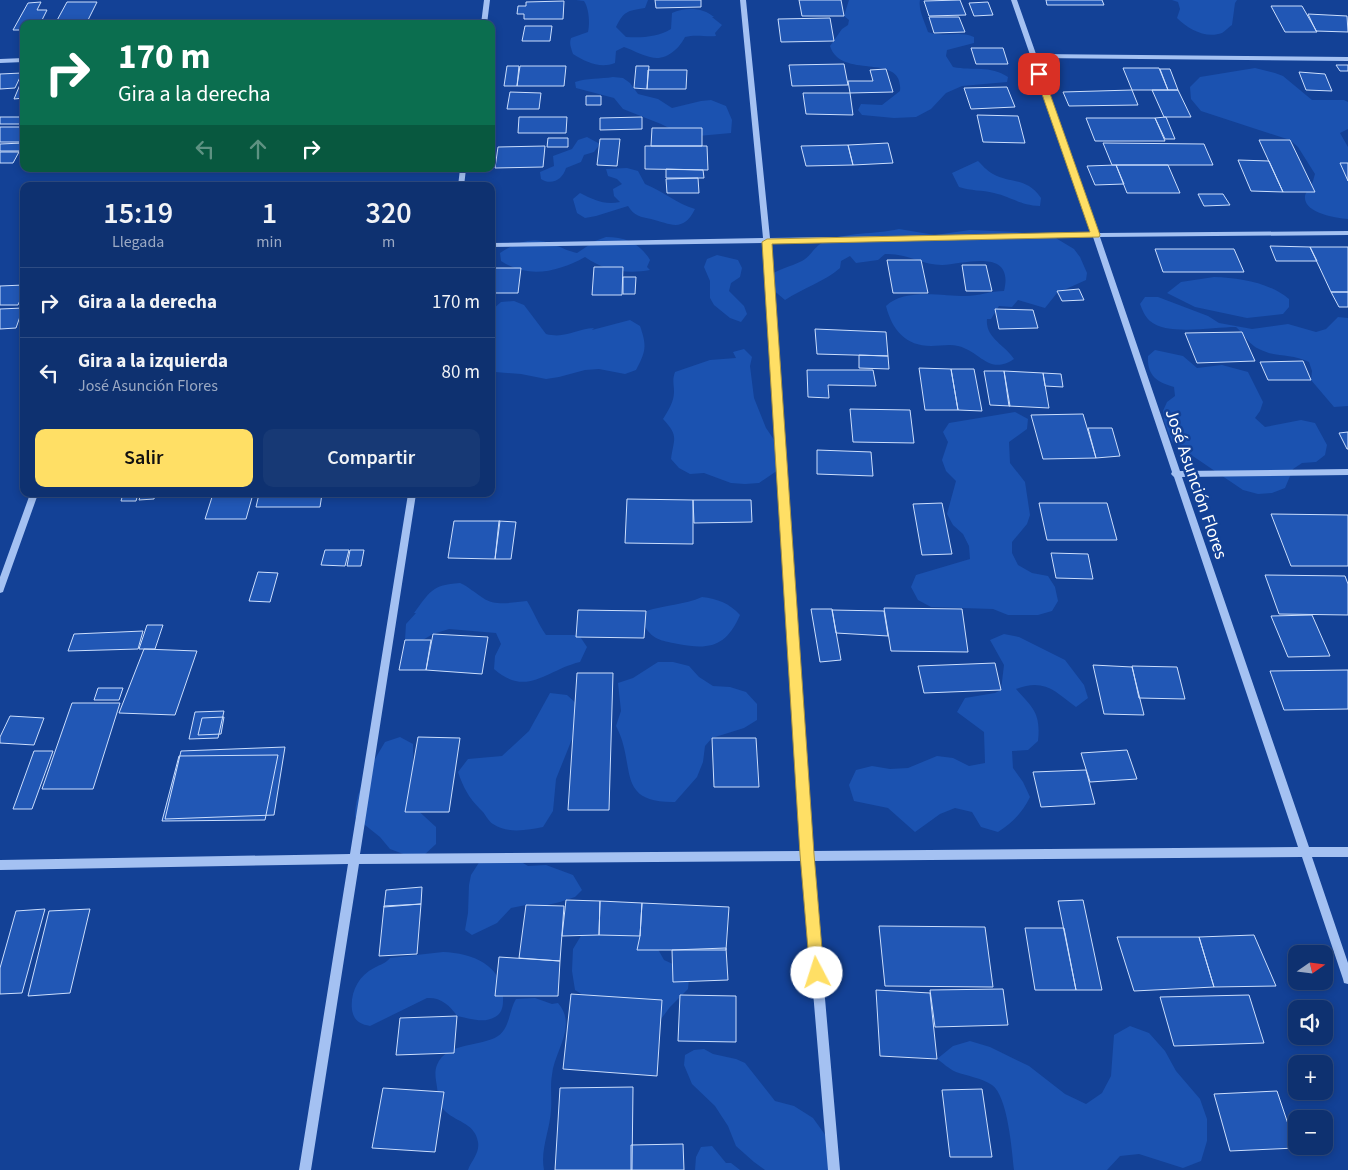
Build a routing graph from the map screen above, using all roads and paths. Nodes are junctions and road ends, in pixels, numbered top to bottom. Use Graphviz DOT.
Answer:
graph roads {
  1 [pos="487,0"];
  2 [pos="743,0"];
  3 [pos="1014,0"];
  4 [pos="484,20"];
  5 [pos="1033,56"];
  6 [pos="1348,59"];
  7 [pos="0,60"];
  8 [pos="20,60"];
  9 [pos="1348,233"];
  10 [pos="1096,235"];
  11 [pos="767,242"];
  12 [pos="495,245"];
  13 [pos="1348,472"];
  14 [pos="1175,474"];
  15 [pos="33,497"];
  16 [pos="412,497"];
  17 [pos="0,588"];
  18 [pos="1306,852"];
  19 [pos="1348,852"];
  20 [pos="807,854"];
  21 [pos="354,859"];
  22 [pos="0,865"];
  23 [pos="1348,979"];
  24 [pos="305,1170"];
  25 [pos="834,1170"];
  1 -- 4 [label="street"];
  2 -- 11 [label="street"];
  3 -- 5 [label="street, José Asunción Flores"];
  5 -- 6 [label="street"];
  5 -- 10 [label="street, José Asunción Flores"];
  7 -- 8 [label="street"];
  9 -- 10 [label="street"];
  10 -- 11 [label="street"];
  10 -- 14 [label="street, José Asunción Flores"];
  11 -- 12 [label="street"];
  11 -- 20 [label="street"];
  13 -- 14 [label="street"];
  14 -- 18 [label="street, José Asunción Flores"];
  15 -- 17 [label="street"];
  16 -- 21 [label="street"];
  18 -- 19 [label="street"];
  18 -- 20 [label="street"];
  18 -- 23 [label="street, José Asunción Flores"];
  20 -- 21 [label="street"];
  20 -- 25 [label="street"];
  21 -- 22 [label="street"];
  21 -- 24 [label="street"];
}
